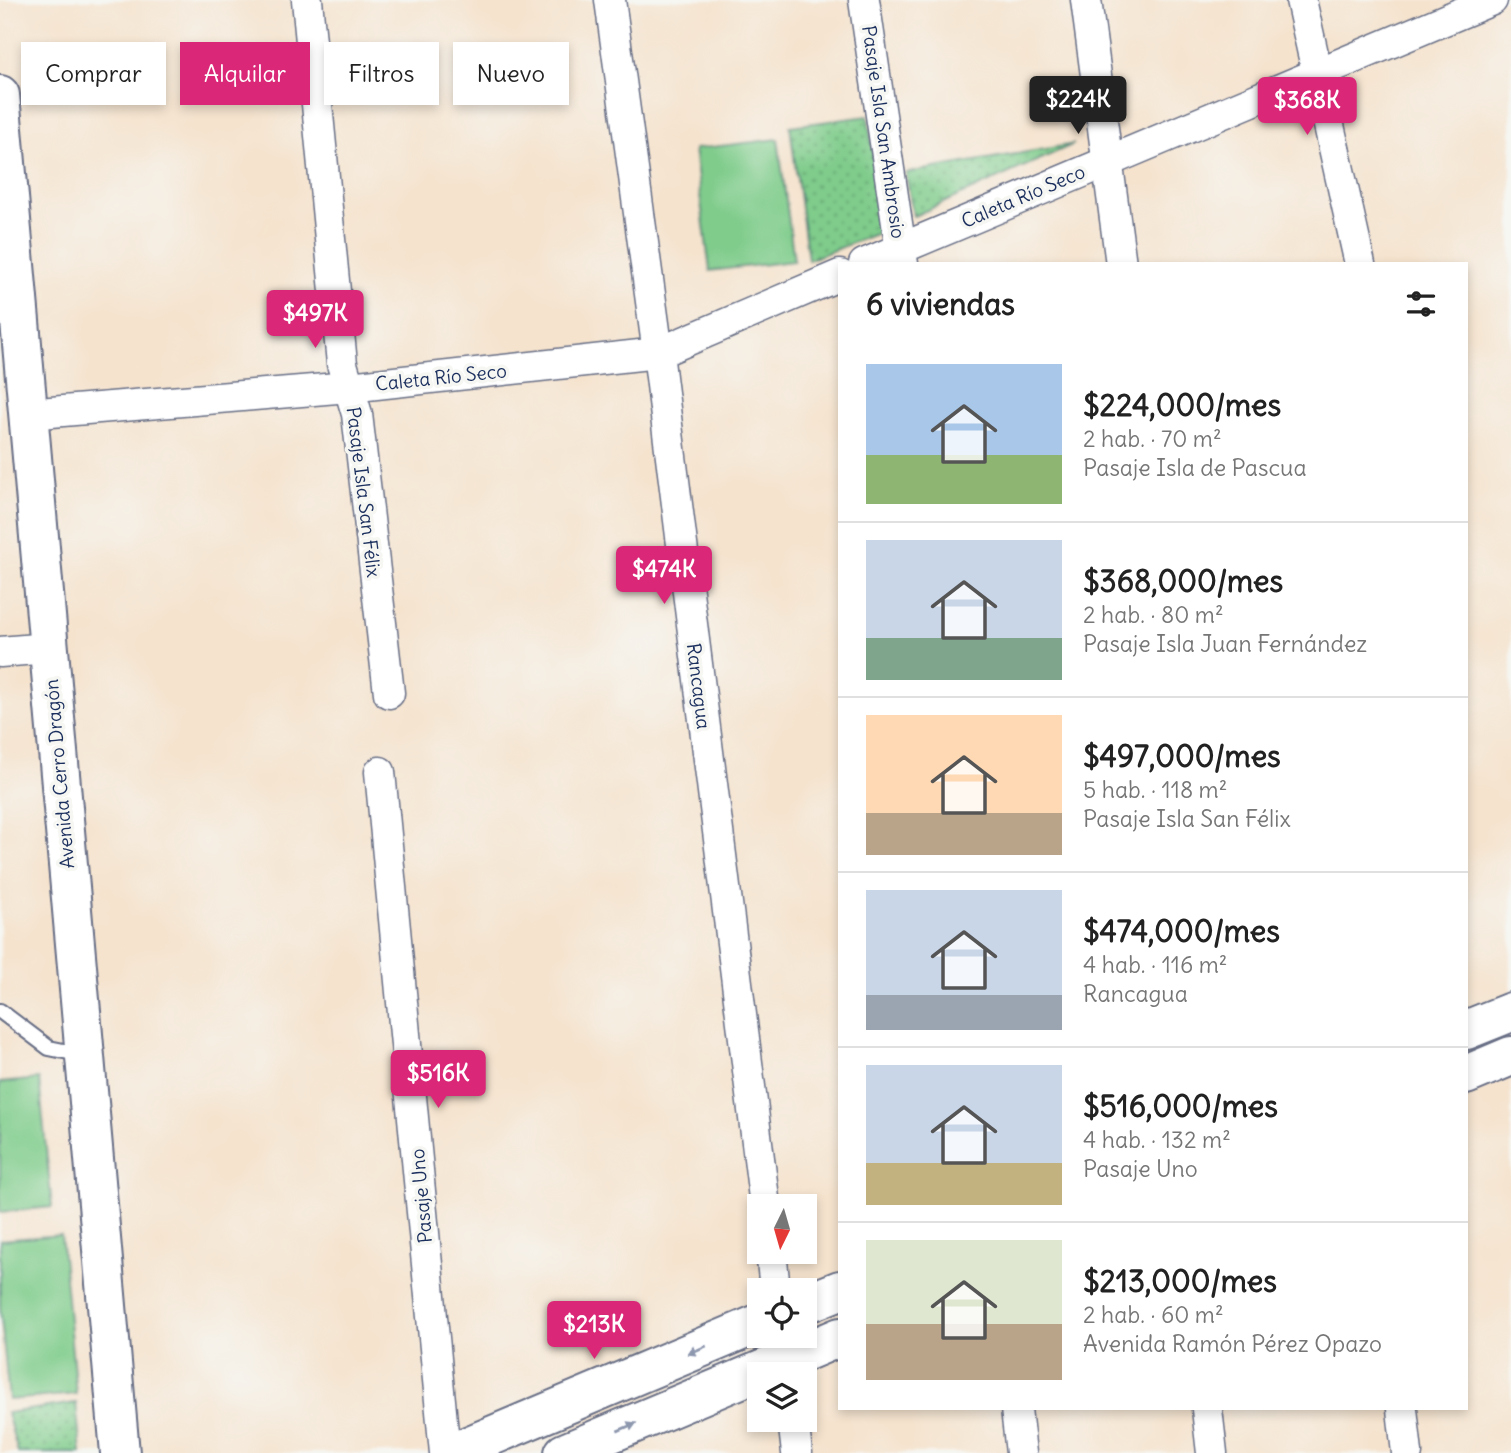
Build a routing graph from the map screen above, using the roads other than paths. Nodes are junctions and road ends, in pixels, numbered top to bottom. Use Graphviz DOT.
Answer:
graph roads {
  1 [pos="306,0"];
  2 [pos="610,0"];
  3 [pos="864,0"];
  4 [pos="1086,0"];
  5 [pos="1301,0"];
  6 [pos="1492,0"];
  7 [pos="1318,72"];
  8 [pos="0,95"];
  9 [pos="1107,160"];
  10 [pos="902,256"];
  11 [pos="874,262"];
  12 [pos="1121,262"];
  13 [pos="1360,262"];
  14 [pos="838,276"];
  15 [pos="658,353"];
  16 [pos="349,387"];
  17 [pos="27,414"];
  18 [pos="48,648"];
  19 [pos="0,652"];
  20 [pos="389,693"];
  21 [pos="380,772"];
  22 [pos="0,1011"];
  23 [pos="1511,1012"];
  24 [pos="1468,1029"];
  25 [pos="84,1055"];
  26 [pos="1511,1056"];
  27 [pos="1468,1074"];
  28 [pos="763,1194"];
  29 [pos="838,1291"];
  30 [pos="817,1299"];
  31 [pos="747,1328"];
  32 [pos="838,1338"];
  33 [pos="784,1356"];
  34 [pos="1016,1410"];
  35 [pos="1207,1410"];
  36 [pos="1402,1410"];
  37 [pos="795,1432"];
  38 [pos="120,1453"];
  39 [pos="445,1453"];
  40 [pos="451,1453"];
  41 [pos="565,1453"];
  42 [pos="797,1453"];
  43 [pos="1021,1453"];
  44 [pos="1212,1453"];
  45 [pos="1407,1453"];
  1 -- 16 [label="street, Pasaje Isla San Félix"];
  2 -- 15 [label="street, Rancagua"];
  3 -- 10 [label="street, Pasaje Isla San Ambrosio"];
  4 -- 9 [label="street"];
  5 -- 7 [label="street"];
  6 -- 7 [label="street, Caleta Río Seco"];
  7 -- 9 [label="street, Caleta Río Seco"];
  7 -- 13 [label="street"];
  8 -- 17 [label="street, Avenida Cerro Dragón"];
  9 -- 10 [label="street, Caleta Río Seco"];
  9 -- 12 [label="street"];
  10 -- 11 [label="street, Caleta Río Seco"];
  14 -- 15 [label="street, Caleta Río Seco"];
  15 -- 16 [label="street, Caleta Río Seco"];
  15 -- 28 [label="street, Rancagua"];
  16 -- 17 [label="street, Caleta Río Seco"];
  16 -- 20 [label="street, Pasaje Isla San Félix"];
  17 -- 18 [label="street, Avenida Cerro Dragón"];
  18 -- 19 [label="street"];
  18 -- 25 [label="street, Avenida Cerro Dragón"];
  21 -- 39 [label="street, Pasaje Uno"];
  22 -- 25 [label="lane"];
  23 -- 24 [label="street"];
  25 -- 38 [label="street, Avenida Cerro Dragón"];
  26 -- 27 [label="street"];
  29 -- 30 [label="street"];
  31 -- 40 [label="street, one-way"];
  32 -- 33 [label="street"];
  41 -- 33 [label="street, one-way"];
  34 -- 43 [label="street"];
  35 -- 44 [label="street"];
  36 -- 45 [label="street"];
  37 -- 42 [label="street"];
}
